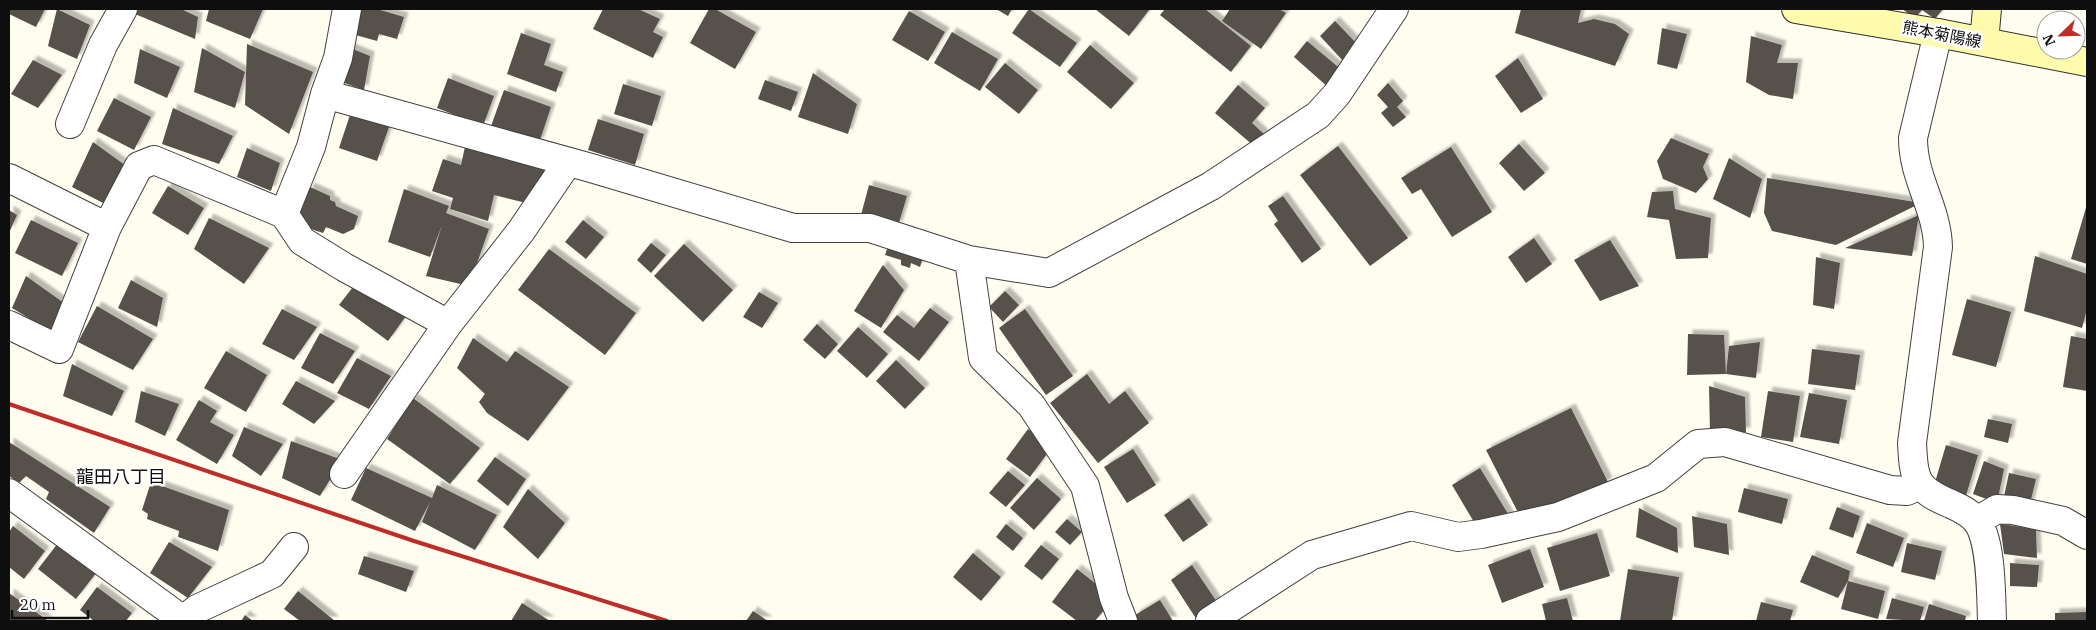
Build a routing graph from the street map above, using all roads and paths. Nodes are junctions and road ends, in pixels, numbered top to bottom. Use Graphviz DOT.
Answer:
graph roads {
  1 [pos="123,9"];
  2 [pos="347,9"];
  3 [pos="1394,9"];
  4 [pos="1796,9"];
  5 [pos="1987,9"];
  6 [pos="1938,32"];
  7 [pos="1984,42"];
  8 [pos="2087,62"];
  9 [pos="325,94"];
  10 [pos="70,124"];
  11 [pos="568,162"];
  12 [pos="9,178"];
  13 [pos="284,214"];
  14 [pos="107,227"];
  15 [pos="969,260"];
  16 [pos="448,324"];
  17 [pos="9,325"];
  18 [pos="344,474"];
  19 [pos="1920,485"];
  20 [pos="9,493"];
  21 [pos="1977,521"];
  22 [pos="2087,535"];
  23 [pos="294,547"];
  24 [pos="182,620"];
  25 [pos="1123,621"];
  26 [pos="1210,621"];
  27 [pos="1992,621"];
  1 -- 10 [label="street"];
  2 -- 9 [label="street"];
  3 -- 15 [label="street"];
  4 -- 6 [label="main road, 熊本菊陽線"];
  5 -- 7 [label="main road"];
  6 -- 7 [label="main road, 熊本菊陽線"];
  6 -- 19 [label="street"];
  7 -- 8 [label="main road, 熊本菊陽線"];
  9 -- 11 [label="street"];
  9 -- 13 [label="street"];
  11 -- 15 [label="street"];
  11 -- 16 [label="street"];
  12 -- 14 [label="street"];
  13 -- 14 [label="street"];
  13 -- 16 [label="street"];
  14 -- 17 [label="street"];
  15 -- 25 [label="street"];
  16 -- 18 [label="street"];
  19 -- 21 [label="street"];
  19 -- 26 [label="street"];
  20 -- 24 [label="street"];
  21 -- 22 [label="street"];
  21 -- 27 [label="street"];
  23 -- 24 [label="street"];
}
